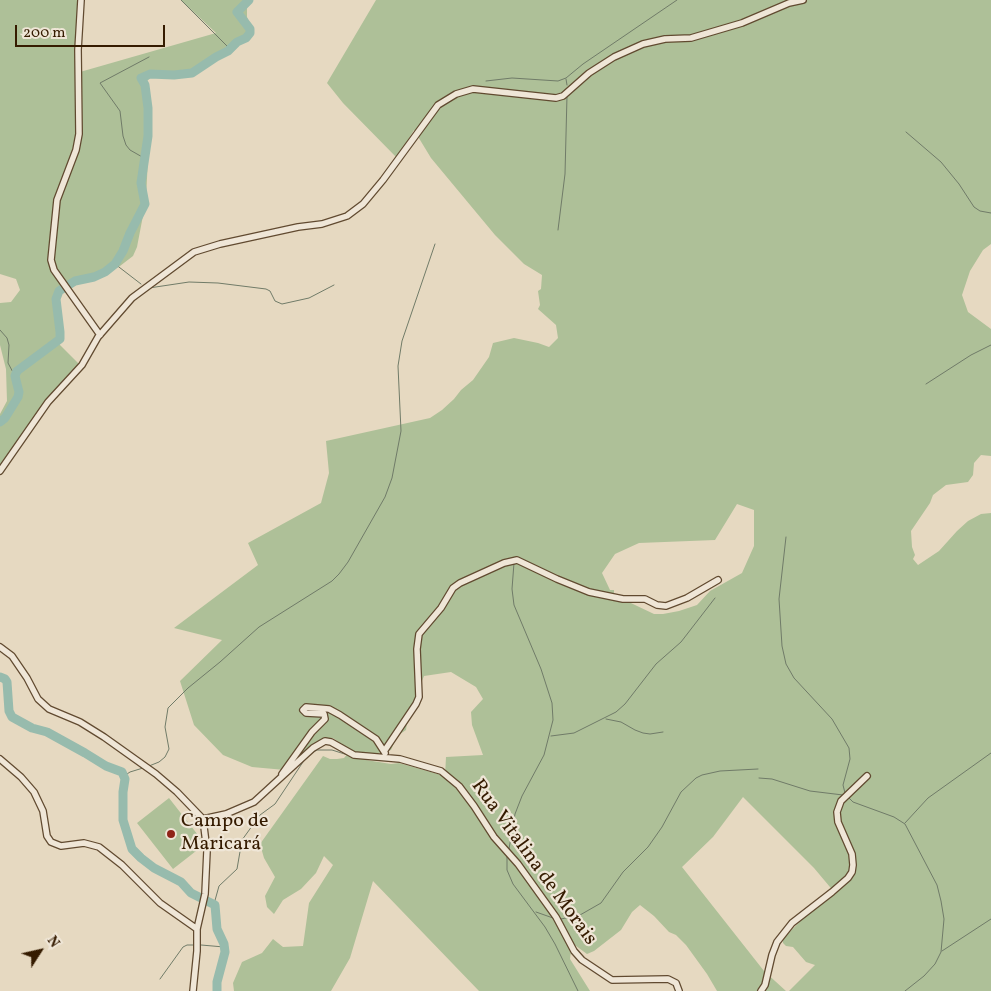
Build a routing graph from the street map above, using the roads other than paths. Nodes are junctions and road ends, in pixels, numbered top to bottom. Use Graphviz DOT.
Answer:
graph roads {
  1 [pos="82,0"];
  2 [pos="803,0"];
  3 [pos="100,335"];
  4 [pos="0,471"];
  5 [pos="718,580"];
  6 [pos="0,647"];
  7 [pos="385,753"];
  8 [pos="0,759"];
  9 [pos="866,776"];
  10 [pos="279,780"];
  11 [pos="203,819"];
  12 [pos="197,929"];
  13 [pos="193,991"];
  14 [pos="679,991"];
  15 [pos="761,991"];
  1 -- 3 [label="street"];
  2 -- 3 [label="street"];
  3 -- 4 [label="street"];
  5 -- 7 [label="street"];
  6 -- 11 [label="street"];
  7 -- 10 [label="street, Rua Vitalina de Morais"];
  7 -- 10 [label="street"];
  7 -- 14 [label="street, Rua Vitalina de Morais"];
  8 -- 12 [label="street"];
  9 -- 15 [label="street"];
  10 -- 11 [label="street, Rua Vitalina de Morais"];
  11 -- 12 [label="street"];
  12 -- 13 [label="street"];
}
